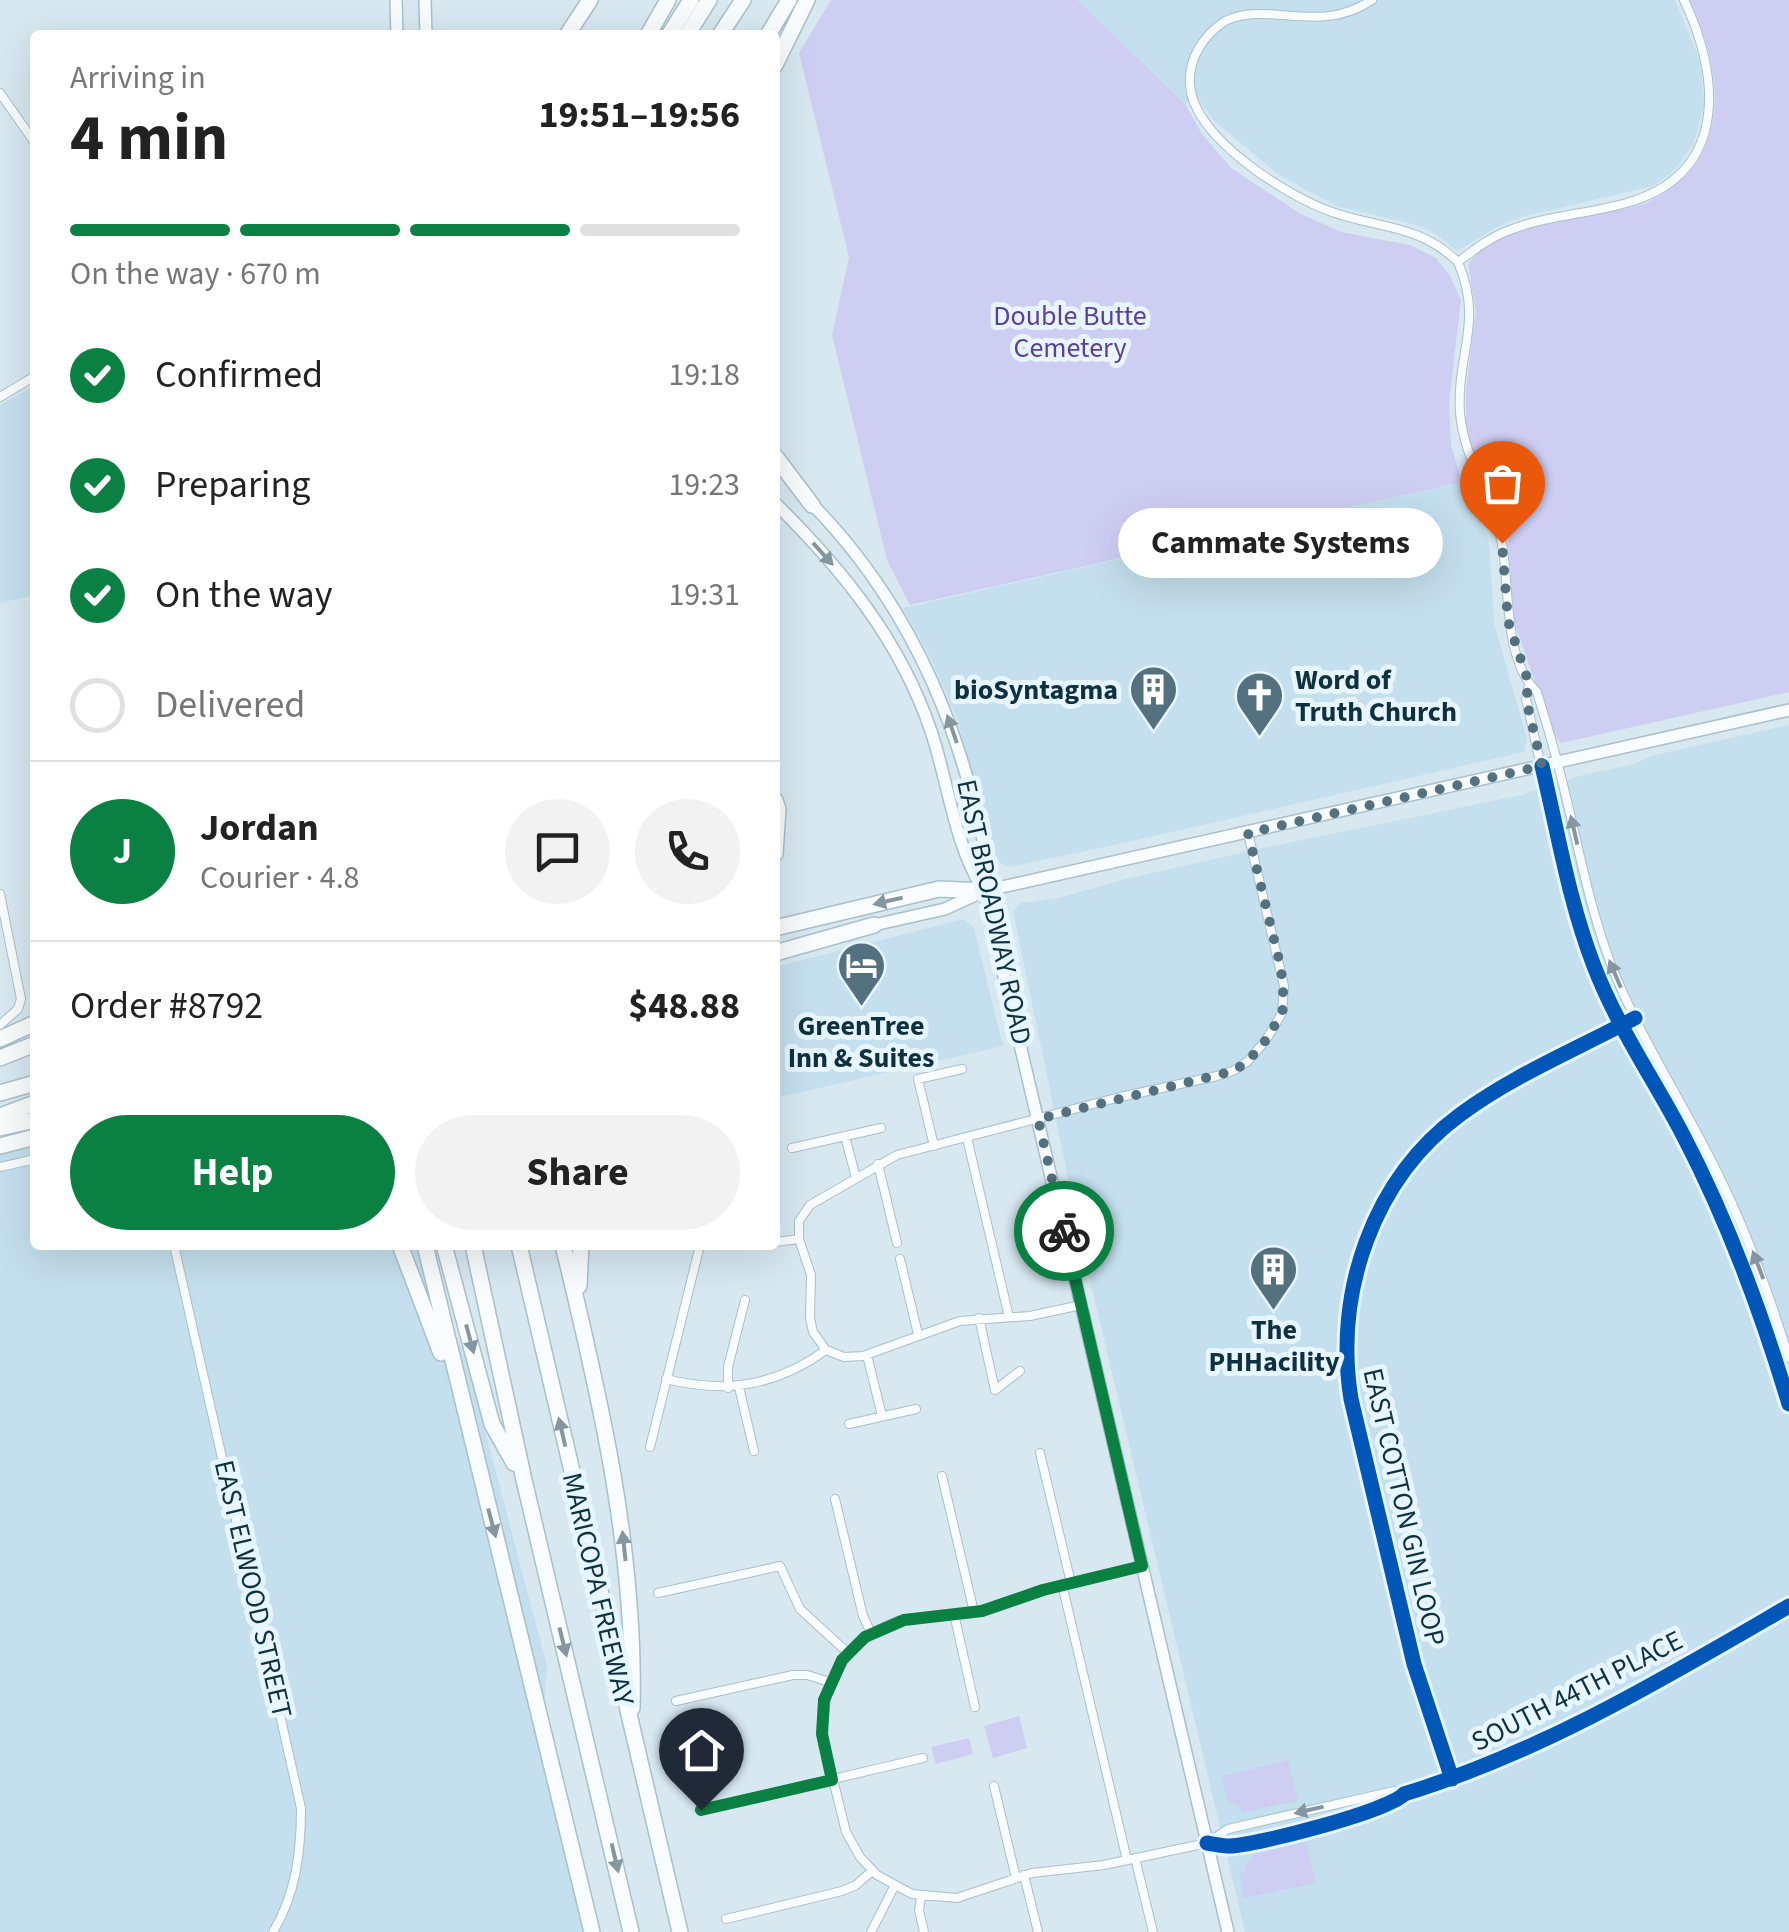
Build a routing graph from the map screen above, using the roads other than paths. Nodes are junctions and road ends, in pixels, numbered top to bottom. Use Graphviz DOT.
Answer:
graph roads {
  1 [pos="396,0"];
  2 [pos="425,0"];
  3 [pos="590,0"];
  4 [pos="668,0"];
  5 [pos="691,0"];
  6 [pos="709,0"];
  7 [pos="743,0"];
  8 [pos="788,0"];
  9 [pos="806,0"];
  10 [pos="1372,0"];
  11 [pos="1684,0"];
  12 [pos="397,30"];
  13 [pos="426,30"];
  14 [pos="570,30"];
  15 [pos="651,30"];
  16 [pos="672,30"];
  17 [pos="690,30"];
  18 [pos="723,30"];
  19 [pos="771,30"];
  20 [pos="780,55"];
  21 [pos="0,93"];
  22 [pos="30,136"];
  23 [pos="1458,262"];
  24 [pos="30,379"];
  25 [pos="0,397"];
  26 [pos="780,463"];
  27 [pos="780,473"];
  28 [pos="812,505"];
  29 [pos="780,509"];
  30 [pos="1529,684"];
  31 [pos="1789,710"];
  32 [pos="1558,763"];
  33 [pos="1542,766"];
  34 [pos="1248,833"];
  35 [pos="984,892"];
  36 [pos="0,894"];
  37 [pos="874,925"];
  38 [pos="780,927"];
  39 [pos="780,952"];
  40 [pos="1635,1018"];
  41 [pos="30,1025"];
  42 [pos="0,1026"];
  43 [pos="1620,1026"];
  44 [pos="0,1039"];
  45 [pos="30,1046"];
  46 [pos="0,1058"];
  47 [pos="962,1069"];
  48 [pos="30,1082"];
  49 [pos="4,1092"];
  50 [pos="30,1105"];
  51 [pos="0,1116"];
  52 [pos="1038,1119"];
  53 [pos="30,1121"];
  54 [pos="0,1128"];
  55 [pos="881,1128"];
  56 [pos="846,1136"];
  57 [pos="967,1138"];
  58 [pos="934,1146"];
  59 [pos="792,1148"];
  60 [pos="30,1159"];
  61 [pos="878,1164"];
  62 [pos="0,1166"];
  63 [pos="856,1178"];
  64 [pos="799,1239"];
  65 [pos="780,1241"];
  66 [pos="896,1243"];
  67 [pos="175,1250"];
  68 [pos="402,1250"];
  69 [pos="426,1250"];
  70 [pos="445,1250"];
  71 [pos="474,1250"];
  72 [pos="520,1250"];
  73 [pos="564,1250"];
  74 [pos="581,1250"];
  75 [pos="699,1250"];
  76 [pos="900,1259"];
  77 [pos="745,1300"];
  78 [pos="1081,1305"];
  79 [pos="578,1312"];
  80 [pos="1009,1317"];
  81 [pos="979,1318"];
  82 [pos="918,1334"];
  83 [pos="826,1350"];
  84 [pos="868,1355"];
  85 [pos="1789,1358"];
  86 [pos="1020,1371"];
  87 [pos="666,1379"];
  88 [pos="740,1387"];
  89 [pos="728,1388"];
  90 [pos="1786,1389"];
  91 [pos="1789,1404"];
  92 [pos="916,1409"];
  93 [pos="882,1416"];
  94 [pos="849,1424"];
  95 [pos="467,1428"];
  96 [pos="650,1447"];
  97 [pos="754,1451"];
  98 [pos="1040,1452"];
  99 [pos="942,1476"];
  100 [pos="524,1480"];
  101 [pos="835,1499"];
  102 [pos="1142,1566"];
  103 [pos="1067,1584"];
  104 [pos="658,1593"];
  105 [pos="1789,1606"];
  106 [pos="974,1612"];
  107 [pos="954,1614"];
  108 [pos="871,1634"];
  109 [pos="848,1653"];
  110 [pos="830,1682"];
  111 [pos="676,1701"];
  112 [pos="976,1707"];
  113 [pos="631,1732"];
  114 [pos="923,1758"];
  115 [pos="832,1780"];
  116 [pos="1452,1780"];
  117 [pos="994,1786"];
  118 [pos="1404,1794"];
  119 [pos="701,1810"];
  120 [pos="1207,1843"];
  121 [pos="1131,1859"];
  122 [pos="872,1870"];
  123 [pos="1020,1877"];
  124 [pos="894,1887"];
  125 [pos="920,1897"];
  126 [pos="726,1918"];
  127 [pos="272,1932"];
  128 [pos="592,1932"];
  129 [pos="632,1932"];
  130 [pos="680,1932"];
  131 [pos="871,1932"];
  132 [pos="924,1932"];
  133 [pos="1038,1932"];
  134 [pos="1152,1932"];
  135 [pos="1228,1932"];
  1 -- 12 [label="main road"];
  2 -- 13 [label="main road"];
  3 -- 14 [label="highway"];
  4 -- 15 [label="highway"];
  5 -- 16 [label="highway"];
  6 -- 17 [label="highway"];
  7 -- 18 [label="highway"];
  8 -- 19 [label="highway"];
  9 -- 20 [label="highway"];
  10 -- 23 [label="street"];
  11 -- 23 [label="street"];
  21 -- 22 [label="street"];
  23 -- 30 [label="street"];
  24 -- 25 [label="street"];
  26 -- 28 [label="highway"];
  27 -- 28 [label="main road, EAST BROADWAY ROAD"];
  35 -- 28 [label="main road, EAST BROADWAY ROAD, one-way"];
  29 -- 35 [label="main road, one-way"];
  30 -- 32 [label="street"];
  30 -- 33 [label="street"];
  31 -- 32 [label="main road"];
  32 -- 33 [label="main road"];
  40 -- 32 [label="street, one-way"];
  33 -- 34 [label="main road"];
  33 -- 43 [label="street"];
  34 -- 35 [label="main road"];
  34 -- 52 [label="street"];
  35 -- 37 [label="main road"];
  35 -- 38 [label="highway, one-way"];
  35 -- 52 [label="main road, EAST BROADWAY ROAD"];
  36 -- 42 [label="street"];
  37 -- 39 [label="highway"];
  40 -- 43 [label="street, EAST COTTON GIN LOOP"];
  85 -- 40 [label="street, one-way"];
  41 -- 44 [label="highway"];
  43 -- 90 [label="street"];
  43 -- 116 [label="street, EAST COTTON GIN LOOP"];
  45 -- 46 [label="highway"];
  47 -- 58 [label="street"];
  48 -- 49 [label="highway"];
  50 -- 51 [label="highway"];
  52 -- 57 [label="street"];
  52 -- 78 [label="main road, EAST BROADWAY ROAD"];
  53 -- 54 [label="highway"];
  55 -- 56 [label="street"];
  56 -- 59 [label="street"];
  56 -- 63 [label="street"];
  57 -- 58 [label="street"];
  57 -- 80 [label="street"];
  58 -- 61 [label="street"];
  60 -- 62 [label="street"];
  61 -- 63 [label="street"];
  61 -- 66 [label="street"];
  63 -- 64 [label="street"];
  64 -- 65 [label="street"];
  64 -- 83 [label="street"];
  67 -- 127 [label="street, EAST ELWOOD STREET"];
  68 -- 95 [label="highway"];
  69 -- 95 [label="highway"];
  70 -- 100 [label="highway, one-way"];
  71 -- 100 [label="highway, MARICOPA FREEWAY"];
  113 -- 72 [label="highway, MARICOPA FREEWAY, one-way"];
  73 -- 79 [label="highway"];
  74 -- 79 [label="highway"];
  75 -- 87 [label="street"];
  76 -- 82 [label="street"];
  77 -- 89 [label="street"];
  78 -- 80 [label="street"];
  78 -- 102 [label="main road, EAST BROADWAY ROAD"];
  113 -- 79 [label="highway, one-way"];
  80 -- 81 [label="street"];
  81 -- 82 [label="street"];
  81 -- 86 [label="street"];
  82 -- 84 [label="street"];
  83 -- 84 [label="street"];
  83 -- 88 [label="street"];
  84 -- 93 [label="street"];
  87 -- 89 [label="street"];
  87 -- 96 [label="street"];
  88 -- 89 [label="street"];
  88 -- 97 [label="street"];
  90 -- 91 [label="street"];
  92 -- 93 [label="street"];
  93 -- 94 [label="street"];
  95 -- 128 [label="highway, one-way"];
  98 -- 103 [label="street"];
  99 -- 106 [label="street"];
  100 -- 129 [label="highway, MARICOPA FREEWAY, one-way"];
  101 -- 108 [label="street"];
  102 -- 103 [label="street"];
  102 -- 120 [label="main road, EAST BROADWAY ROAD"];
  103 -- 106 [label="street"];
  103 -- 121 [label="street"];
  104 -- 109 [label="street"];
  105 -- 116 [label="street, SOUTH 44TH PLACE"];
  106 -- 107 [label="street"];
  107 -- 108 [label="street"];
  107 -- 112 [label="street"];
  108 -- 109 [label="street"];
  109 -- 110 [label="street"];
  110 -- 111 [label="street"];
  110 -- 115 [label="street, SOUTH 44TH PLACE"];
  113 -- 130 [label="highway, MARICOPA FREEWAY"];
  114 -- 115 [label="street"];
  115 -- 119 [label="street"];
  115 -- 122 [label="street, SOUTH 44TH PLACE"];
  116 -- 118 [label="street, SOUTH 44TH PLACE"];
  117 -- 123 [label="street"];
  118 -- 120 [label="street, SOUTH 44TH PLACE, one-way"];
  118 -- 120 [label="street, SOUTH 44TH PLACE"];
  120 -- 121 [label="street, SOUTH 44TH PLACE"];
  120 -- 135 [label="main road, EAST BROADWAY ROAD"];
  121 -- 123 [label="street, SOUTH 44TH PLACE"];
  121 -- 134 [label="street"];
  122 -- 124 [label="street, SOUTH 44TH PLACE"];
  122 -- 126 [label="street"];
  123 -- 125 [label="street, SOUTH 44TH PLACE"];
  123 -- 133 [label="street"];
  124 -- 125 [label="street, SOUTH 44TH PLACE"];
  124 -- 131 [label="street"];
  125 -- 132 [label="street"];
}
